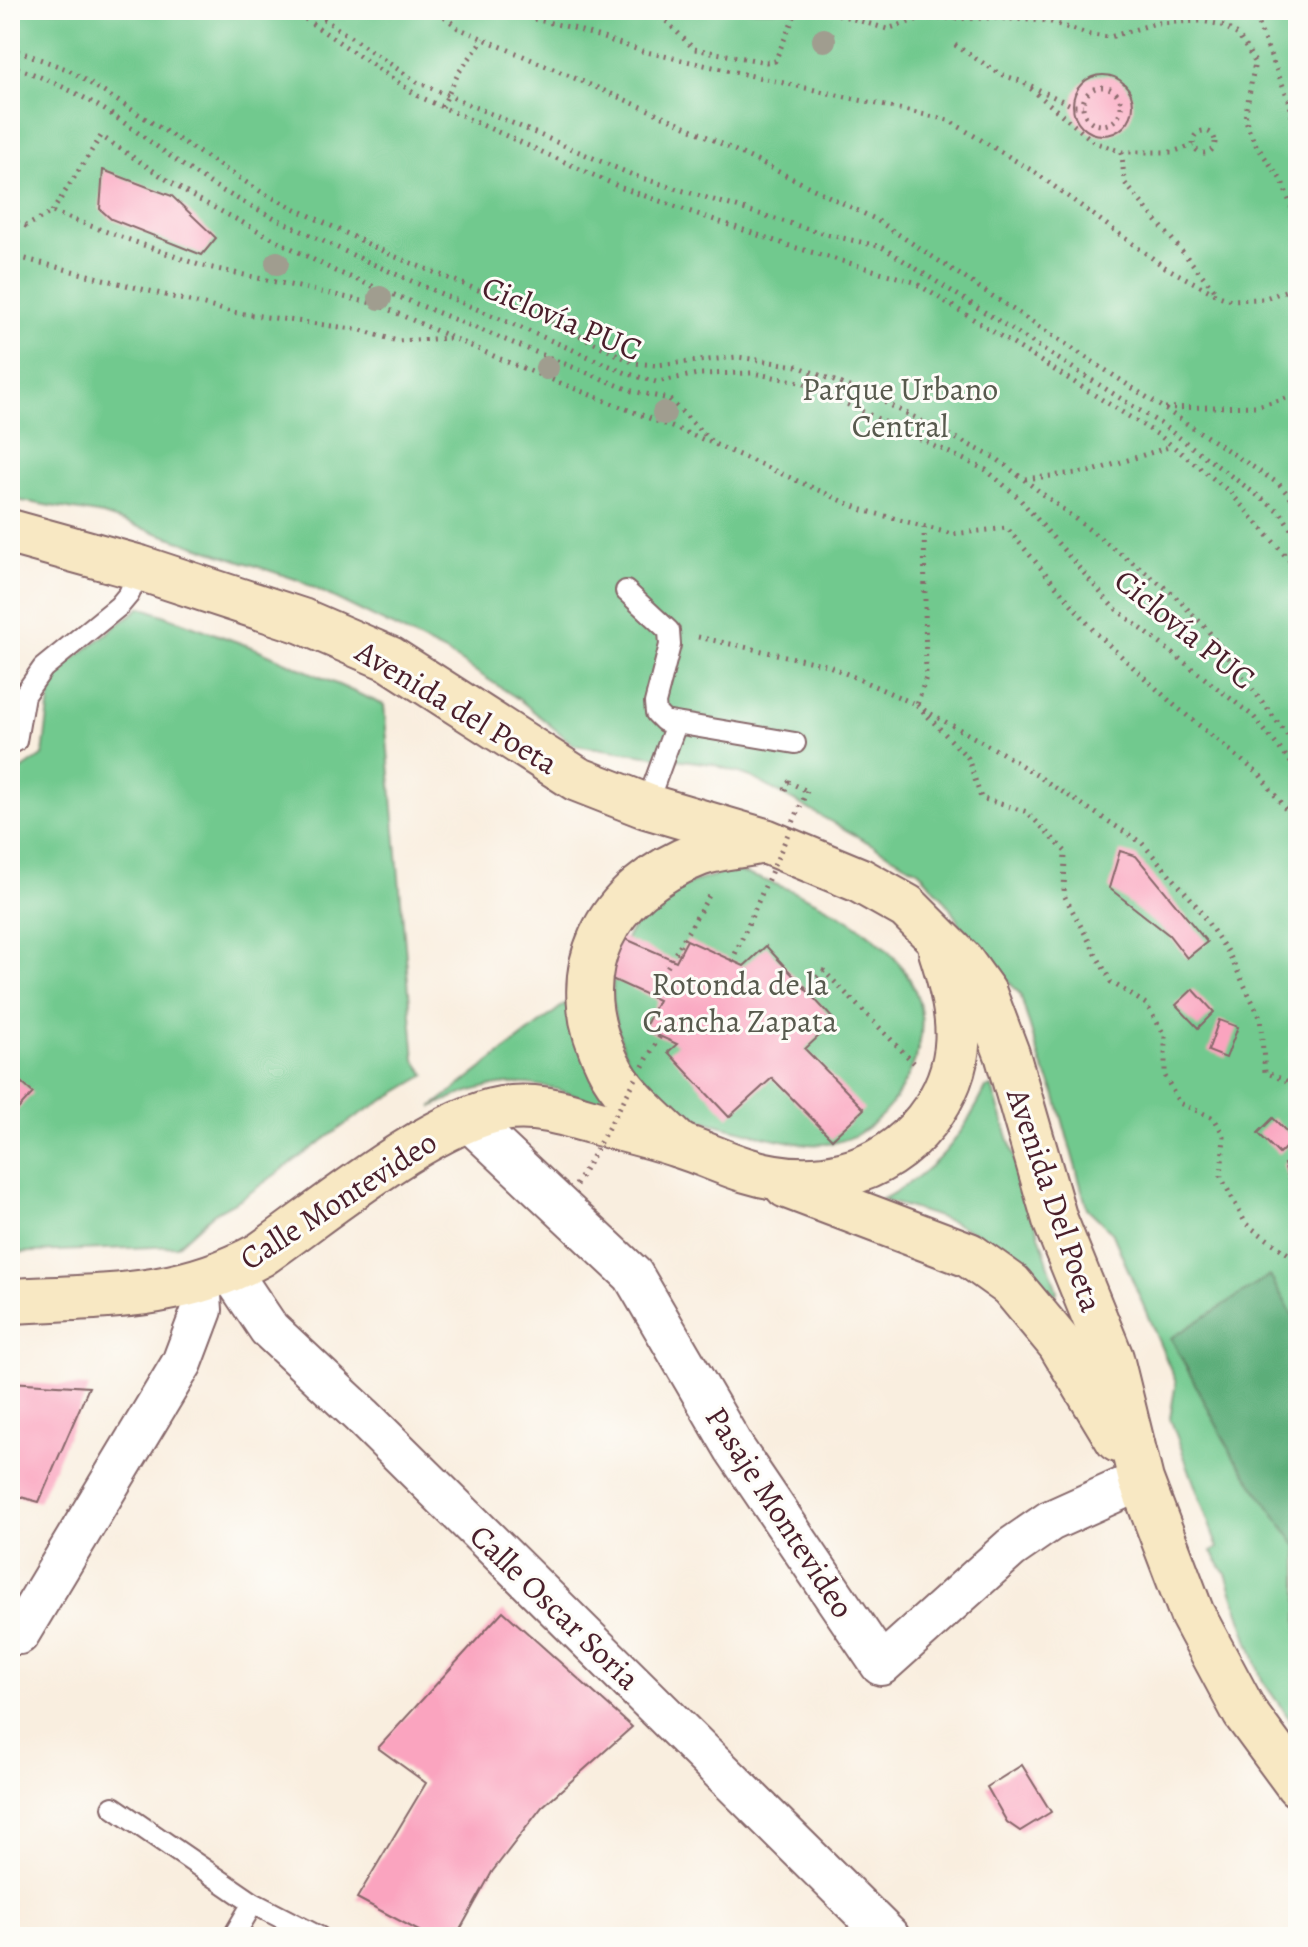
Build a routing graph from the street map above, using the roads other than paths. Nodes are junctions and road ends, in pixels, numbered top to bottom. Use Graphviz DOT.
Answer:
graph roads {
  1 [pos="10,532"];
  2 [pos="140,568"];
  3 [pos="626,591"];
  4 [pos="676,724"];
  5 [pos="795,743"];
  6 [pos="10,744"];
  7 [pos="646,806"];
  8 [pos="765,841"];
  9 [pos="937,937"];
  10 [pos="468,1120"];
  11 [pos="678,1145"];
  12 [pos="749,1171"];
  13 [pos="215,1276"];
  14 [pos="10,1301"];
  15 [pos="1141,1480"];
  16 [pos="19,1634"];
  17 [pos="1298,1785"];
  18 [pos="113,1807"];
  19 [pos="253,1903"];
  20 [pos="233,1937"];
  21 [pos="319,1937"];
  22 [pos="889,1937"];
  1 -- 2 [label="main road, Avenida del Poeta"];
  2 -- 6 [label="lane"];
  2 -- 7 [label="main road, Avenida del Poeta"];
  3 -- 4 [label="lane"];
  4 -- 5 [label="lane"];
  4 -- 7 [label="lane"];
  7 -- 8 [label="main road, Avenida del Poeta"];
  8 -- 9 [label="main road, Avenida Del Poeta"];
  8 -- 11 [label="main road"];
  9 -- 12 [label="main road"];
  9 -- 15 [label="main road, Avenida Del Poeta"];
  10 -- 11 [label="main road, Calle Montevideo"];
  10 -- 13 [label="main road, Calle Montevideo"];
  10 -- 15 [label="street, Pasaje Montevideo"];
  11 -- 12 [label="main road, Calle Montevideo"];
  12 -- 15 [label="main road, Avenida Del Poeta"];
  13 -- 14 [label="main road"];
  13 -- 16 [label="street, Calle Montevideo"];
  13 -- 22 [label="street, Calle Oscar Soria"];
  15 -- 17 [label="main road, Avenida Del Poeta"];
  18 -- 19 [label="lane"];
  19 -- 20 [label="lane"];
  19 -- 21 [label="lane"];
}
